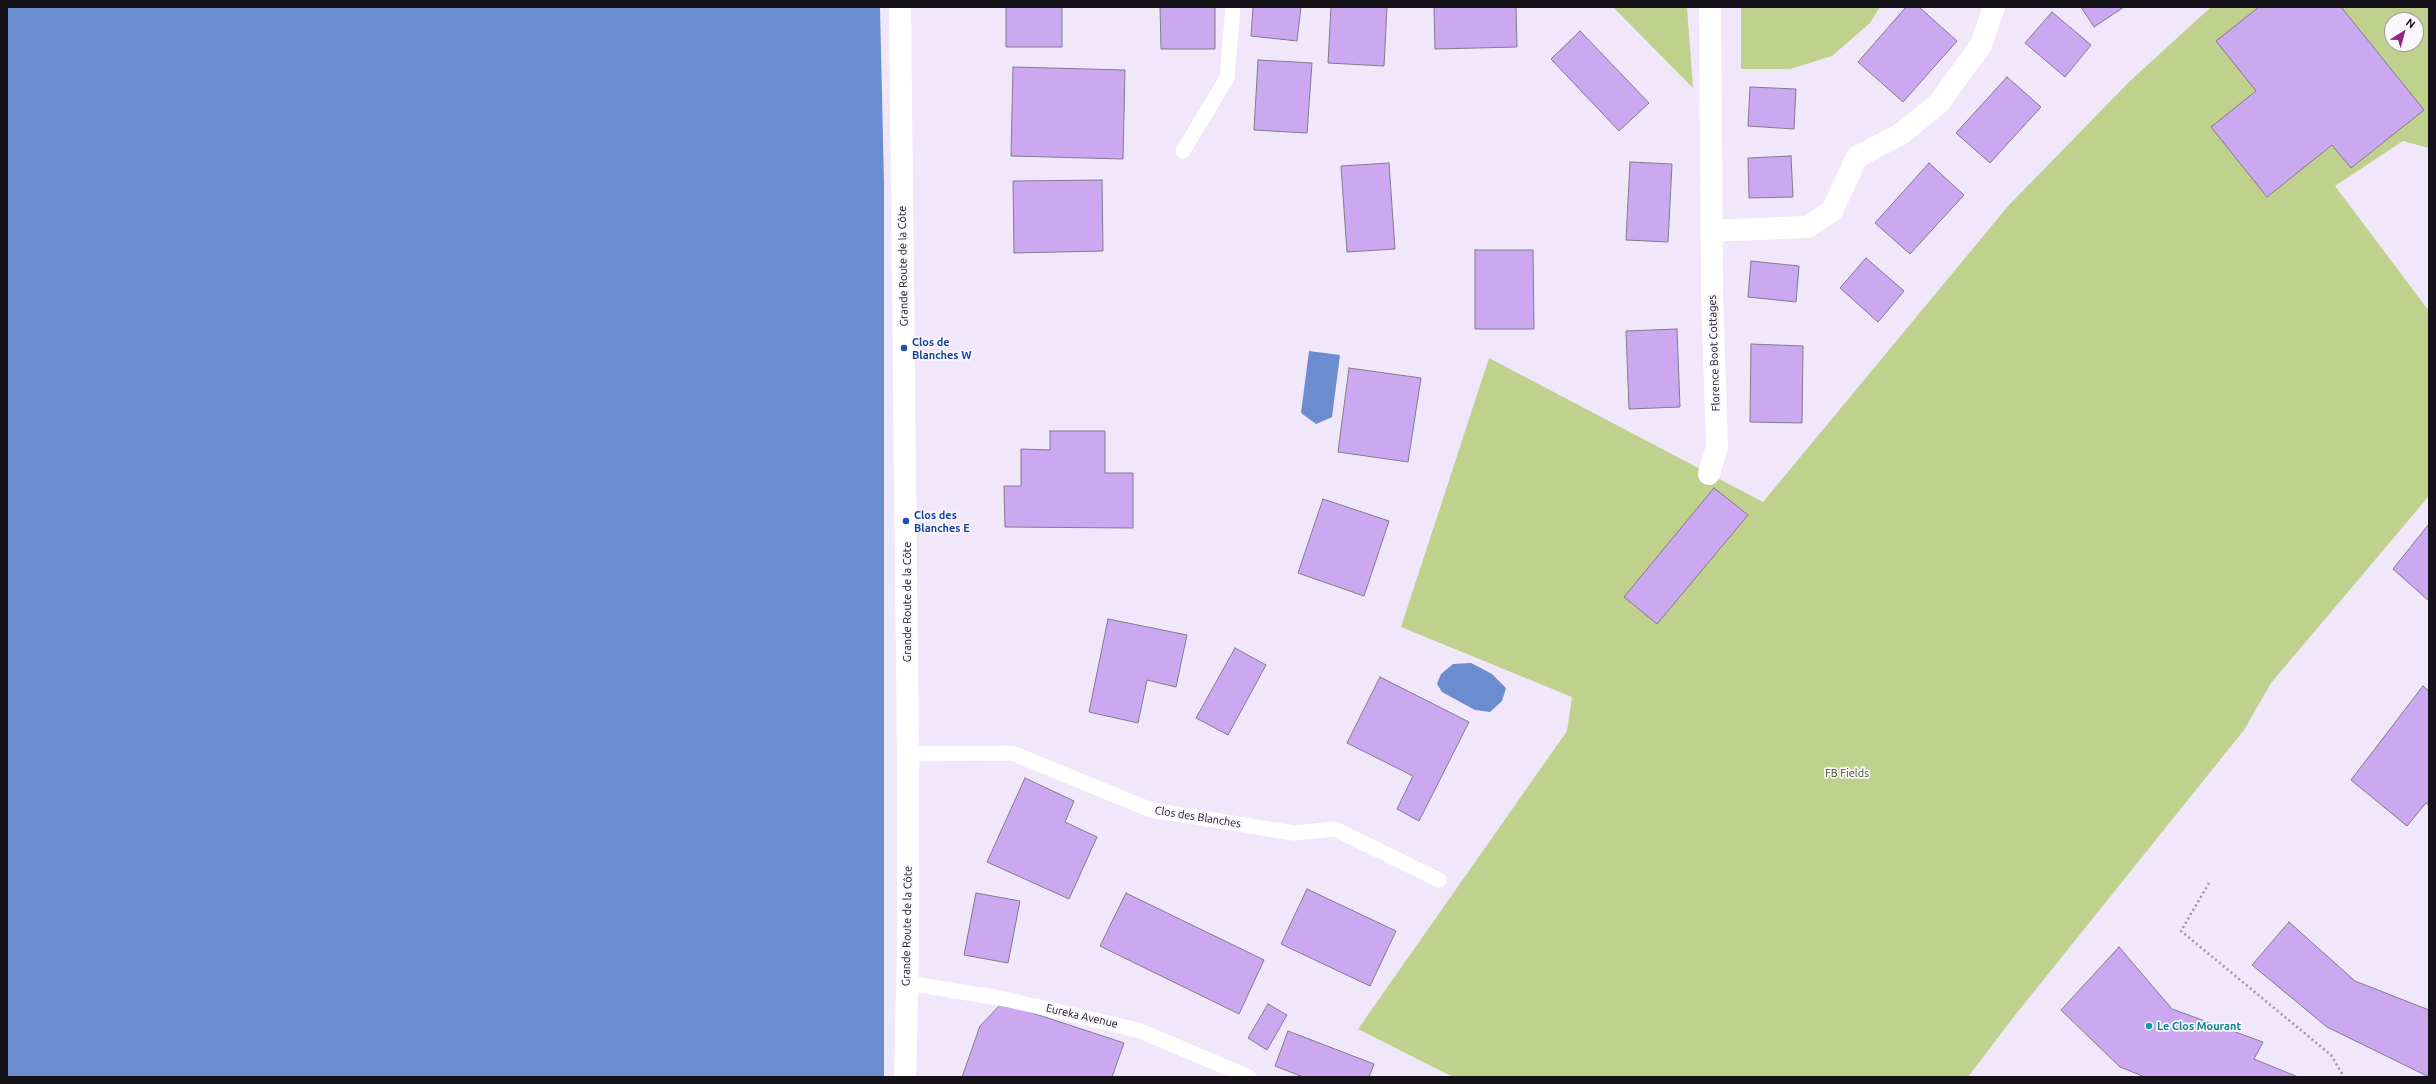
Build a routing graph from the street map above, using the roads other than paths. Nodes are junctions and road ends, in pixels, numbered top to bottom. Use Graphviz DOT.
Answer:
graph roads {
  1 [pos="900,7"];
  2 [pos="1233,7"];
  3 [pos="1710,7"];
  4 [pos="1994,7"];
  5 [pos="1183,151"];
  6 [pos="1712,231"];
  7 [pos="1709,474"];
  8 [pos="908,754"];
  9 [pos="1439,880"];
  10 [pos="907,983"];
  11 [pos="905,1077"];
  12 [pos="1249,1077"];
  1 -- 8 [label="main road, Grande Route de la Côte"];
  2 -- 5 [label="lane"];
  3 -- 6 [label="main road, Florence Boot Cottages"];
  4 -- 6 [label="main road"];
  6 -- 7 [label="main road, Florence Boot Cottages"];
  8 -- 9 [label="lane, Clos des Blanches"];
  8 -- 10 [label="main road, Grande Route de la Côte"];
  10 -- 11 [label="main road, Grande Route de la Côte"];
  10 -- 12 [label="lane, Eureka Avenue"];
}
